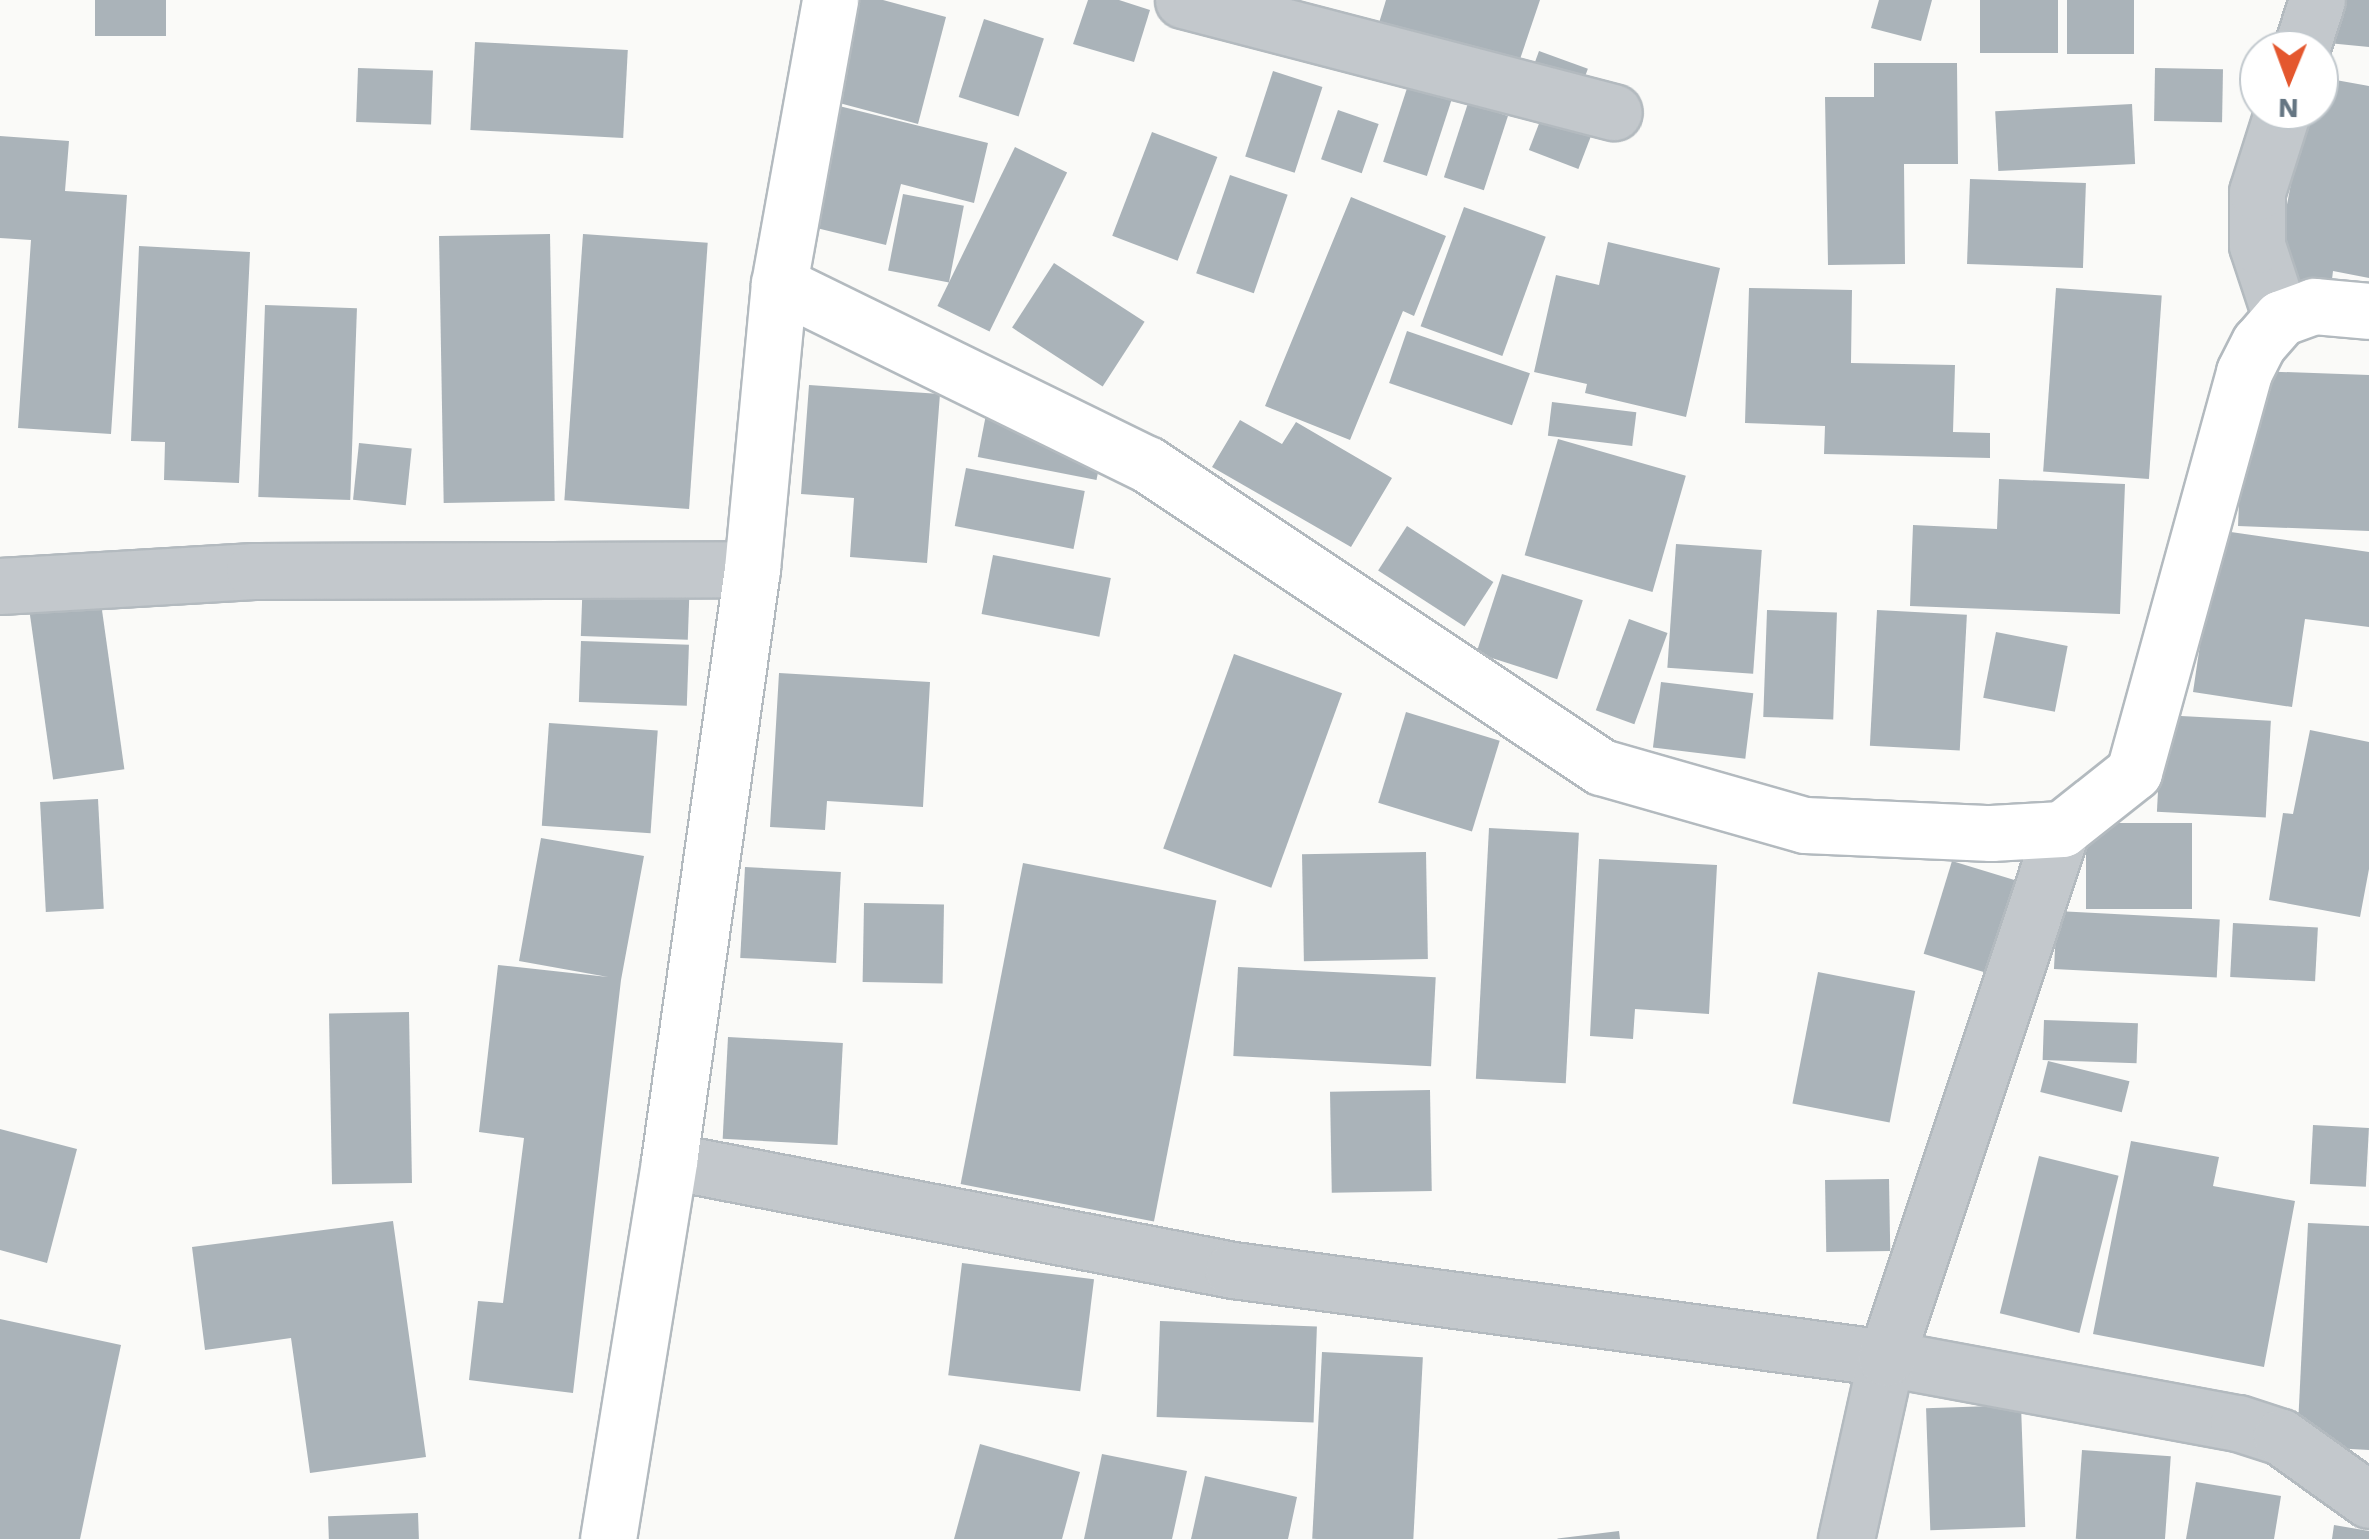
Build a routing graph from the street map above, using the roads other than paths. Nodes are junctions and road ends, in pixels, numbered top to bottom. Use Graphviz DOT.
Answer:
graph roads {
  1 [pos="830,0"];
  2 [pos="1183,0"];
  3 [pos="2317,0"];
  4 [pos="2307,30"];
  5 [pos="1614,112"];
  6 [pos="2277,130"];
  7 [pos="780,284"];
  8 [pos="2369,310"];
  9 [pos="2281,318"];
  10 [pos="752,568"];
  11 [pos="0,586"];
  12 [pos="2062,829"];
  13 [pos="669,1161"];
  14 [pos="1886,1358"];
  15 [pos="2369,1500"];
  16 [pos="608,1539"];
  17 [pos="1846,1539"];
  1 -- 7 [label="street"];
  2 -- 5 [label="street"];
  3 -- 4 [label="street"];
  6 -- 9 [label="street"];
  7 -- 10 [label="street"];
  7 -- 12 [label="street"];
  8 -- 9 [label="street"];
  9 -- 12 [label="street"];
  10 -- 11 [label="street"];
  10 -- 13 [label="street"];
  12 -- 14 [label="street"];
  13 -- 14 [label="street"];
  13 -- 16 [label="street"];
  14 -- 15 [label="street"];
  14 -- 17 [label="street"];
}
